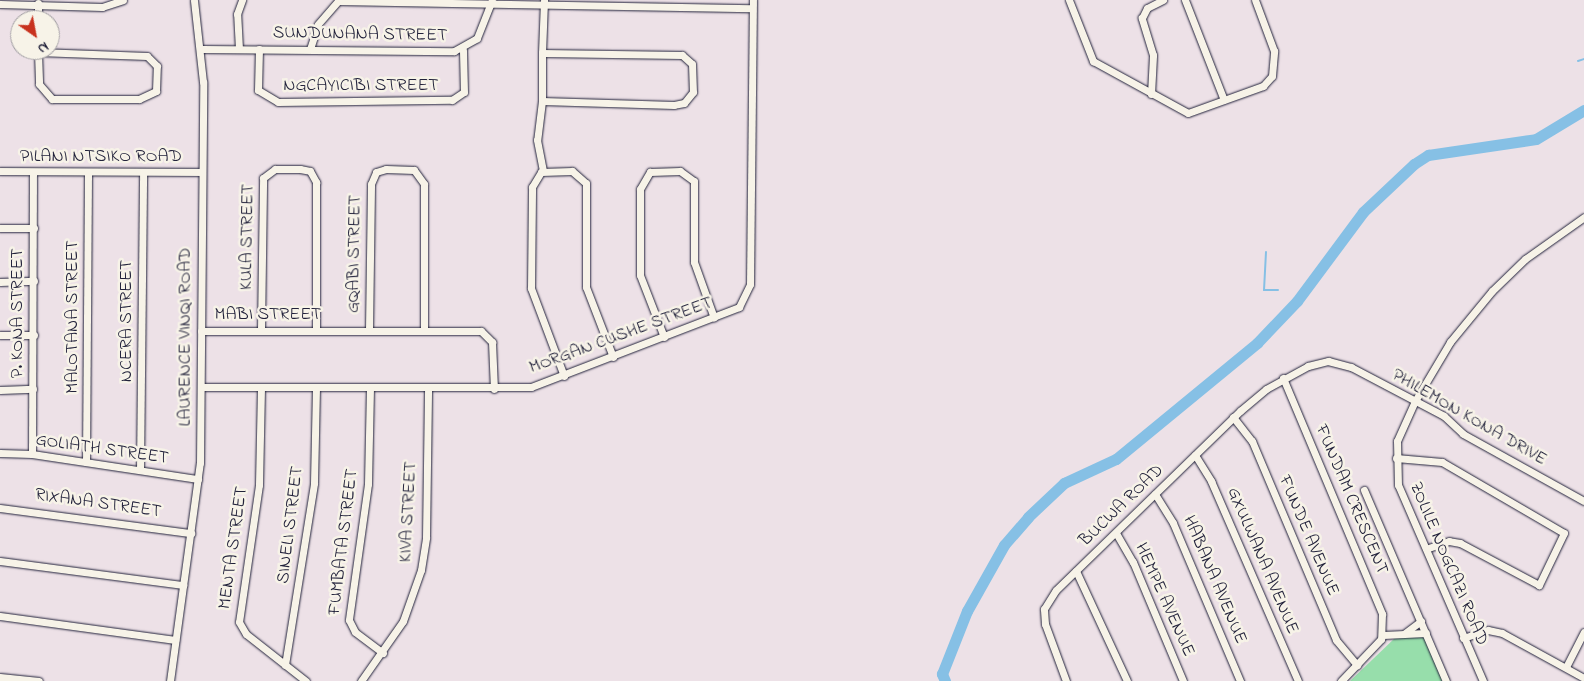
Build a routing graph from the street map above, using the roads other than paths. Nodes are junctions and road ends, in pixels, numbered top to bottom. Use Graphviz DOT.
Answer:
graph roads {
  1 [pos="124,0"];
  2 [pos="194,0"];
  3 [pos="242,0"];
  4 [pos="338,0"];
  5 [pos="1069,0"];
  6 [pos="1163,0"];
  7 [pos="1185,0"];
  8 [pos="1255,0"];
  9 [pos="491,2"];
  10 [pos="38,3"];
  11 [pos="544,3"];
  12 [pos="672,3"];
  13 [pos="0,4"];
  14 [pos="753,4"];
  15 [pos="38,10"];
  16 [pos="203,49"];
  17 [pos="240,49"];
  18 [pos="259,49"];
  19 [pos="310,49"];
  20 [pos="463,50"];
  21 [pos="38,51"];
  22 [pos="542,53"];
  23 [pos="1151,94"];
  24 [pos="1224,100"];
  25 [pos="542,101"];
  26 [pos="0,171"];
  27 [pos="543,171"];
  28 [pos="33,172"];
  29 [pos="88,172"];
  30 [pos="143,172"];
  31 [pos="202,172"];
  32 [pos="1584,217"];
  33 [pos="0,228"];
  34 [pos="34,228"];
  35 [pos="34,281"];
  36 [pos="0,282"];
  37 [pos="714,318"];
  38 [pos="261,329"];
  39 [pos="316,330"];
  40 [pos="370,330"];
  41 [pos="424,330"];
  42 [pos="202,331"];
  43 [pos="0,335"];
  44 [pos="34,335"];
  45 [pos="664,337"];
  46 [pos="613,357"];
  47 [pos="564,376"];
  48 [pos="1283,378"];
  49 [pos="201,388"];
  50 [pos="261,388"];
  51 [pos="316,388"];
  52 [pos="370,388"];
  53 [pos="428,388"];
  54 [pos="33,389"];
  55 [pos="494,389"];
  56 [pos="0,390"];
  57 [pos="1415,400"];
  58 [pos="1233,417"];
  59 [pos="0,453"];
  60 [pos="32,454"];
  61 [pos="1195,455"];
  62 [pos="1396,458"];
  63 [pos="86,462"];
  64 [pos="140,470"];
  65 [pos="198,479"];
  66 [pos="1364,490"];
  67 [pos="1155,494"];
  68 [pos="1584,501"];
  69 [pos="0,508"];
  70 [pos="191,533"];
  71 [pos="1116,533"];
  72 [pos="1426,549"];
  73 [pos="0,561"];
  74 [pos="1076,571"];
  75 [pos="183,585"];
  76 [pos="0,616"];
  77 [pos="1421,621"];
  78 [pos="1584,632"];
  79 [pos="1405,633"];
  80 [pos="1426,634"];
  81 [pos="1383,635"];
  82 [pos="1463,638"];
  83 [pos="175,640"];
  84 [pos="383,653"];
  85 [pos="285,664"];
  86 [pos="1357,665"];
  87 [pos="1566,667"];
  88 [pos="0,677"];
  89 [pos="170,677"];
  90 [pos="1584,678"];
  91 [pos="39,681"];
  92 [pos="166,681"];
  93 [pos="306,681"];
  94 [pos="361,681"];
  95 [pos="1066,681"];
  96 [pos="1127,681"];
  97 [pos="1183,681"];
  98 [pos="1240,681"];
  99 [pos="1298,681"];
  100 [pos="1341,681"];
  101 [pos="1446,681"];
  102 [pos="1482,681"];
  1 -- 10 [label="street"];
  2 -- 16 [label="street, LAURENCE VINQI ROAD"];
  3 -- 17 [label="street"];
  4 -- 9 [label="street"];
  4 -- 19 [label="street"];
  5 -- 23 [label="street"];
  6 -- 23 [label="street"];
  7 -- 24 [label="street"];
  8 -- 24 [label="street"];
  9 -- 11 [label="street"];
  9 -- 20 [label="street, SUNDUNANA STREET"];
  10 -- 13 [label="street"];
  10 -- 15 [label="street"];
  11 -- 12 [label="street"];
  11 -- 22 [label="street"];
  12 -- 14 [label="street"];
  14 -- 37 [label="street, MORGAN CUSHE STREET"];
  16 -- 17 [label="street, SUNDUNANA STREET"];
  16 -- 31 [label="street, LAURENCE VINQI ROAD"];
  17 -- 18 [label="street, SUNDUNANA STREET"];
  18 -- 19 [label="street, SUNDUNANA STREET"];
  18 -- 20 [label="street, NGCAYICIBI STREET"];
  19 -- 20 [label="street, SUNDUNANA STREET"];
  21 -- 21 [label="street"];
  22 -- 25 [label="street"];
  22 -- 25 [label="street"];
  23 -- 24 [label="street"];
  25 -- 27 [label="street"];
  26 -- 28 [label="street, PILANI NTSIKO ROAD"];
  27 -- 46 [label="street"];
  27 -- 47 [label="street"];
  28 -- 29 [label="street, PILANI NTSIKO ROAD"];
  28 -- 34 [label="street, P. KONA STREET"];
  29 -- 30 [label="street, PILANI NTSIKO ROAD"];
  29 -- 63 [label="street, MALOTANA STREET"];
  30 -- 31 [label="street, PILANI NTSIKO ROAD"];
  30 -- 64 [label="street, NCERA STREET"];
  31 -- 42 [label="street, LAURENCE VINQI ROAD"];
  32 -- 57 [label="street, ZOLILE NOGCAZI ROAD"];
  33 -- 34 [label="street"];
  34 -- 35 [label="street, P. KONA STREET"];
  35 -- 36 [label="street"];
  35 -- 44 [label="street, P. KONA STREET"];
  37 -- 45 [label="street, MORGAN CUSHE STREET"];
  37 -- 45 [label="street"];
  38 -- 39 [label="street, MABI STREET"];
  38 -- 39 [label="street, KULA STREET"];
  38 -- 42 [label="street, MABI STREET"];
  39 -- 40 [label="street, MABI STREET"];
  40 -- 41 [label="street, MABI STREET"];
  40 -- 41 [label="street, GQABI STREET"];
  41 -- 55 [label="street, MABI STREET"];
  42 -- 49 [label="street, LAURENCE VINQI ROAD"];
  43 -- 44 [label="street"];
  44 -- 54 [label="street, P. KONA STREET"];
  45 -- 46 [label="street, MORGAN CUSHE STREET"];
  46 -- 47 [label="street, MORGAN CUSHE STREET"];
  47 -- 55 [label="street, MORGAN CUSHE STREET"];
  48 -- 57 [label="street, PHILEMON KONA DRIVE"];
  48 -- 58 [label="street, BUCWA ROAD"];
  48 -- 81 [label="street, FUNDAM CRESCENT"];
  49 -- 50 [label="street, MORGAN CUSHE STREET"];
  49 -- 65 [label="street, LAURENCE VINQI ROAD"];
  50 -- 51 [label="street, MORGAN CUSHE STREET"];
  50 -- 85 [label="street, MENTA STREET"];
  51 -- 52 [label="street, MORGAN CUSHE STREET"];
  51 -- 85 [label="street, SINELI STREET"];
  52 -- 53 [label="street, MORGAN CUSHE STREET"];
  52 -- 84 [label="street, FUMBATA STREET"];
  53 -- 55 [label="street, MORGAN CUSHE STREET"];
  53 -- 84 [label="street, KIVA STREET"];
  54 -- 56 [label="street"];
  54 -- 60 [label="street, P. KONA STREET"];
  57 -- 62 [label="street, ZOLILE NOGCAZI ROAD"];
  57 -- 68 [label="street, PHILEMON KONA DRIVE"];
  58 -- 61 [label="street, BUCWA ROAD"];
  58 -- 86 [label="street, FUNDE AVENUE"];
  59 -- 60 [label="street, GOLIATH STREET"];
  60 -- 63 [label="street, GOLIATH STREET"];
  61 -- 67 [label="street, BUCWA ROAD"];
  61 -- 99 [label="street, GXULWANA AVENUE"];
  62 -- 72 [label="street, ZOLILE NOGCAZI ROAD"];
  62 -- 72 [label="street"];
  63 -- 64 [label="street, GOLIATH STREET"];
  64 -- 65 [label="street, GOLIATH STREET"];
  65 -- 70 [label="street, LAURENCE VINQI ROAD"];
  66 -- 77 [label="street"];
  67 -- 71 [label="street, BUCWA ROAD"];
  67 -- 98 [label="street, HABANA AVENUE"];
  69 -- 70 [label="street, RIXANA STREET"];
  70 -- 75 [label="street, LAURENCE VINQI ROAD"];
  71 -- 74 [label="street, BUCWA ROAD"];
  71 -- 97 [label="street, HEMPE AVENUE"];
  72 -- 82 [label="street, ZOLILE NOGCAZI ROAD"];
  73 -- 75 [label="street"];
  74 -- 95 [label="street, BUCWA ROAD"];
  74 -- 96 [label="street"];
  75 -- 83 [label="street, LAURENCE VINQI ROAD"];
  76 -- 83 [label="street"];
  77 -- 79 [label="street"];
  77 -- 80 [label="street"];
  78 -- 87 [label="street"];
  79 -- 80 [label="street"];
  79 -- 81 [label="street"];
  80 -- 101 [label="street"];
  81 -- 86 [label="street"];
  82 -- 87 [label="street"];
  82 -- 102 [label="street, ZOLILE NOGCAZI ROAD"];
  83 -- 89 [label="street, LAURENCE VINQI ROAD"];
  84 -- 94 [label="street, KIVA STREET"];
  85 -- 93 [label="street, MENTA STREET"];
  86 -- 100 [label="street"];
  87 -- 90 [label="street"];
  88 -- 91 [label="street"];
  89 -- 92 [label="street, LAURENCE VINQI ROAD"];
}
